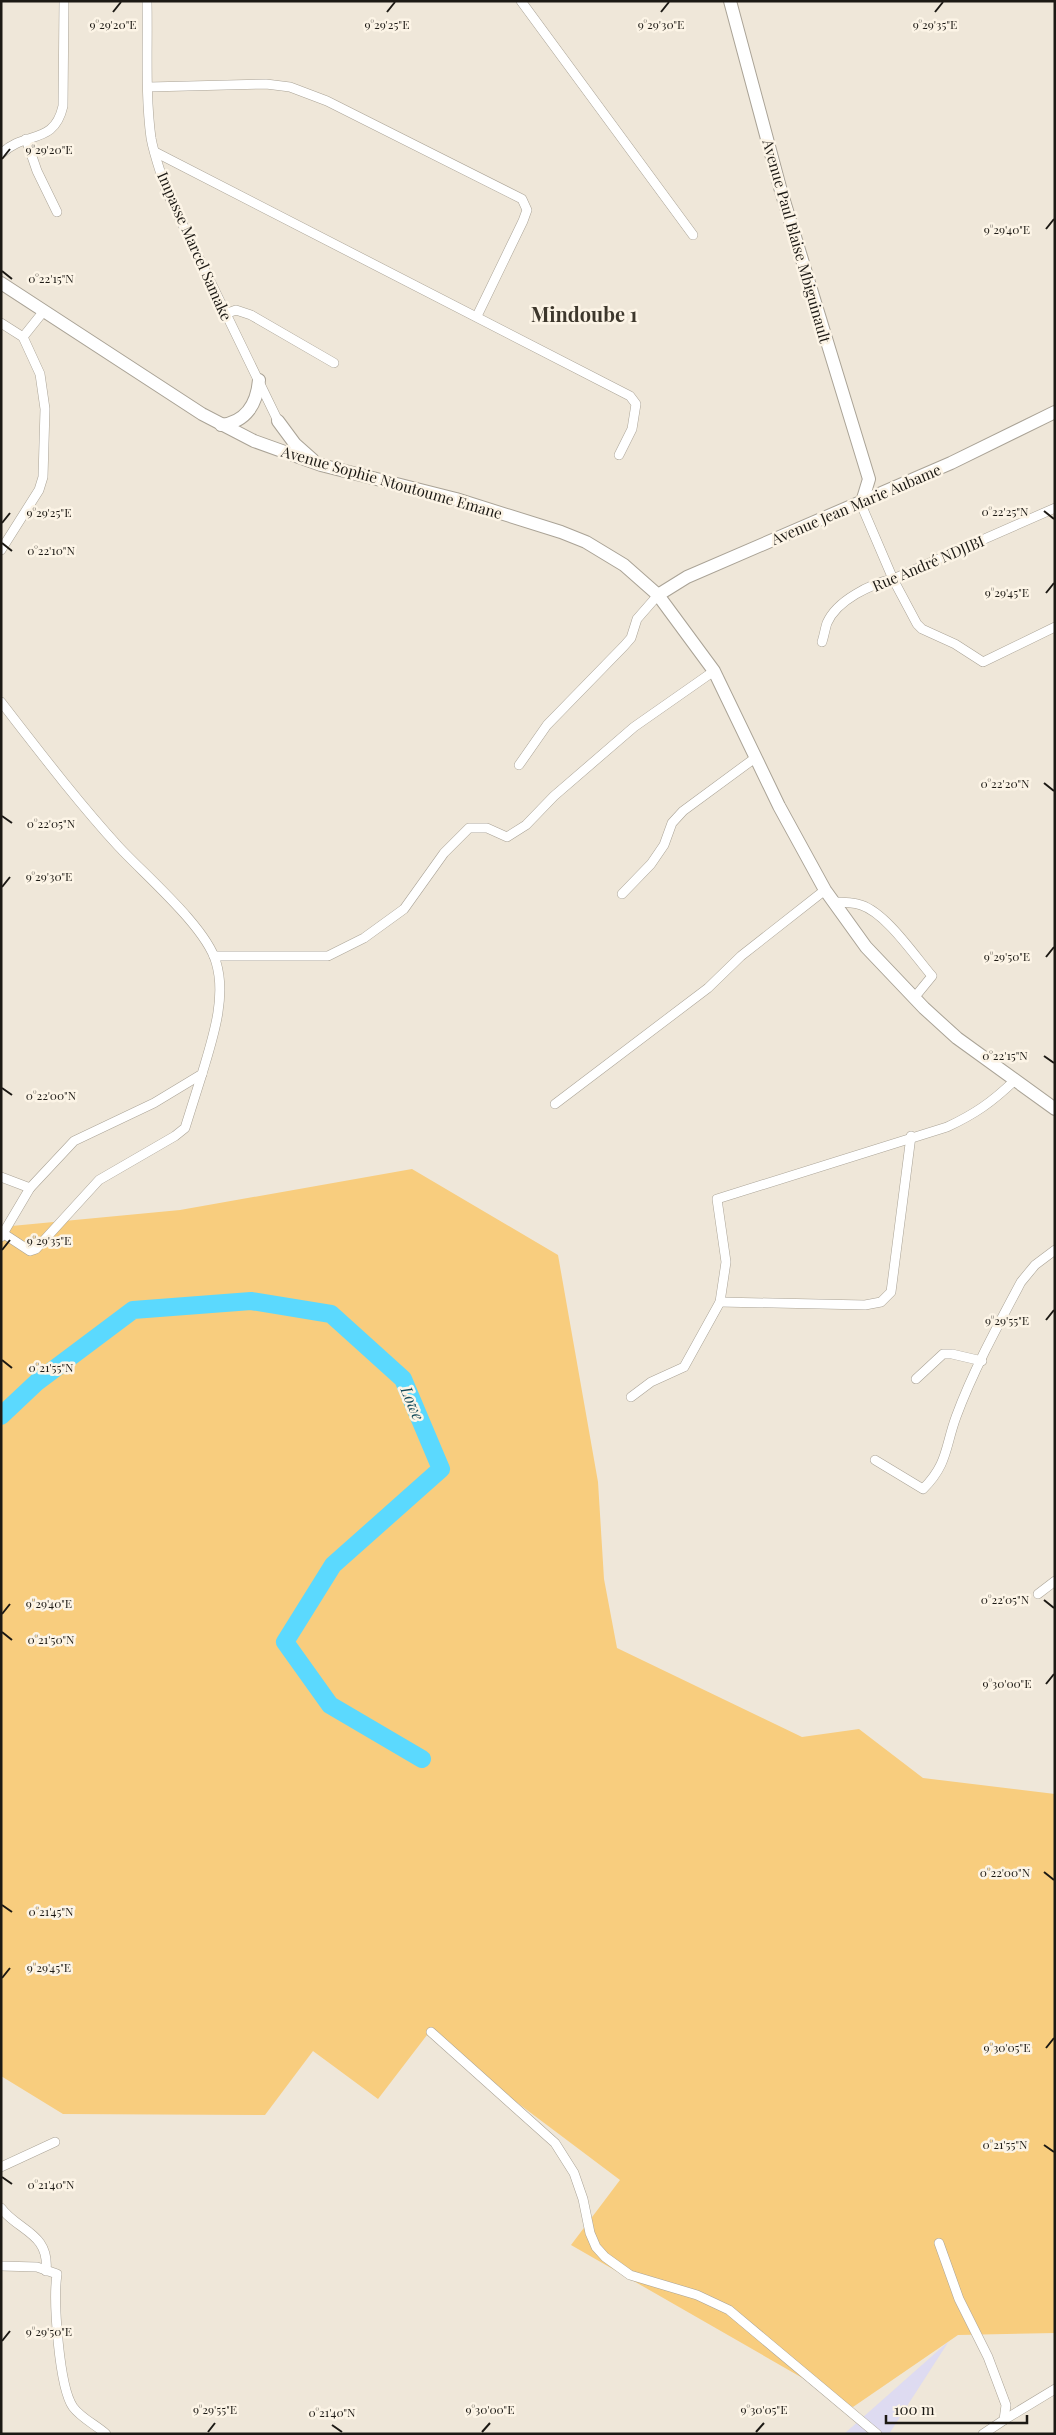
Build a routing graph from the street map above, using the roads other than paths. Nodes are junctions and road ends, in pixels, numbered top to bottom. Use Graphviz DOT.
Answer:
graph roads {
  1 [pos="64,1"];
  2 [pos="148,1"];
  3 [pos="521,1"];
  4 [pos="730,1"];
  5 [pos="149,87"];
  6 [pos="26,139"];
  7 [pos="155,152"];
  8 [pos="1,154"];
  9 [pos="57,212"];
  10 [pos="693,235"];
  11 [pos="1,283"];
  12 [pos="43,312"];
  13 [pos="225,314"];
  14 [pos="477,316"];
  15 [pos="1,323"];
  16 [pos="24,337"];
  17 [pos="334,363"];
  18 [pos="259,380"];
  19 [pos="1055,412"];
  20 [pos="278,421"];
  21 [pos="221,425"];
  22 [pos="266,446"];
  23 [pos="618,455"];
  24 [pos="321,465"];
  25 [pos="869,479"];
  26 [pos="889,490"];
  27 [pos="861,502"];
  28 [pos="1055,508"];
  29 [pos="1,550"];
  30 [pos="893,579"];
  31 [pos="658,596"];
  32 [pos="1055,627"];
  33 [pos="822,642"];
  34 [pos="714,671"];
  35 [pos="1,702"];
  36 [pos="755,758"];
  37 [pos="519,765"];
  38 [pos="825,890"];
  39 [pos="622,894"];
  40 [pos="833,902"];
  41 [pos="214,956"];
  42 [pos="914,998"];
  43 [pos="202,1074"];
  44 [pos="1014,1081"];
  45 [pos="555,1104"];
  46 [pos="1055,1110"];
  47 [pos="911,1136"];
  48 [pos="1,1177"];
  49 [pos="30,1188"];
  50 [pos="3,1235"];
  51 [pos="1055,1250"];
  52 [pos="720,1302"];
  53 [pos="982,1361"];
  54 [pos="916,1379"];
  55 [pos="631,1397"];
  56 [pos="874,1460"];
  57 [pos="1055,1581"];
  58 [pos="1038,1594"];
  59 [pos="431,2032"];
  60 [pos="54,2142"];
  61 [pos="1,2167"];
  62 [pos="1,2208"];
  63 [pos="938,2243"];
  64 [pos="1,2266"];
  65 [pos="46,2271"];
  66 [pos="1055,2389"];
  67 [pos="1004,2420"];
  68 [pos="106,2434"];
  69 [pos="877,2434"];
  70 [pos="982,2434"];
  1 -- 6 [label="street"];
  2 -- 5 [label="street, Impasse Marcel Samake"];
  3 -- 10 [label="street"];
  4 -- 25 [label="street, Avenue Paul Blaise Mbiguinault"];
  5 -- 7 [label="street, Impasse Marcel Samake"];
  5 -- 14 [label="street"];
  6 -- 8 [label="street"];
  6 -- 9 [label="street"];
  7 -- 13 [label="street, Impasse Marcel Samake"];
  7 -- 14 [label="street"];
  11 -- 12 [label="street, Avenue Sophie Ntoutoume Emane"];
  12 -- 16 [label="street"];
  12 -- 21 [label="street, Avenue Sophie Ntoutoume Emane"];
  13 -- 17 [label="street"];
  13 -- 18 [label="street, Impasse Marcel Samake"];
  14 -- 23 [label="street"];
  15 -- 16 [label="street"];
  16 -- 29 [label="street"];
  18 -- 20 [label="street, Impasse Marcel Samake"];
  18 -- 21 [label="street"];
  19 -- 26 [label="street, Avenue Jean Marie Aubame"];
  20 -- 22 [label="street"];
  20 -- 24 [label="street"];
  21 -- 22 [label="street, Avenue Sophie Ntoutoume Emane"];
  22 -- 24 [label="street, Avenue Sophie Ntoutoume Emane"];
  24 -- 31 [label="street, Avenue Sophie Ntoutoume Emane"];
  25 -- 26 [label="street"];
  25 -- 27 [label="street"];
  26 -- 27 [label="street, Avenue Jean Marie Aubame"];
  27 -- 30 [label="street"];
  27 -- 31 [label="street, Avenue Jean Marie Aubame"];
  28 -- 30 [label="street, Rue André NDJIBI"];
  30 -- 32 [label="street"];
  30 -- 33 [label="street, Rue André NDJIBI"];
  31 -- 34 [label="street, Avenue Sophie Ntoutoume Emane"];
  31 -- 37 [label="street"];
  34 -- 36 [label="street, Avenue Sophie Ntoutoume Emane"];
  34 -- 41 [label="street"];
  35 -- 41 [label="street"];
  36 -- 38 [label="street, Avenue Sophie Ntoutoume Emane"];
  36 -- 39 [label="street"];
  38 -- 40 [label="street, Avenue Sophie Ntoutoume Emane"];
  38 -- 45 [label="street"];
  40 -- 42 [label="street, Avenue Sophie Ntoutoume Emane"];
  40 -- 42 [label="street"];
  41 -- 43 [label="street"];
  42 -- 44 [label="street, Avenue Sophie Ntoutoume Emane"];
  43 -- 49 [label="street"];
  43 -- 50 [label="street"];
  44 -- 46 [label="street, Avenue Sophie Ntoutoume Emane"];
  44 -- 47 [label="street"];
  47 -- 52 [label="street"];
  47 -- 52 [label="street"];
  48 -- 49 [label="street"];
  49 -- 50 [label="street"];
  51 -- 53 [label="street"];
  52 -- 55 [label="street"];
  53 -- 54 [label="street"];
  53 -- 56 [label="street"];
  57 -- 58 [label="street"];
  59 -- 69 [label="street"];
  60 -- 61 [label="street"];
  62 -- 65 [label="street"];
  63 -- 67 [label="street"];
  64 -- 65 [label="street"];
  65 -- 68 [label="street"];
  66 -- 67 [label="street"];
  67 -- 70 [label="street"];
}
